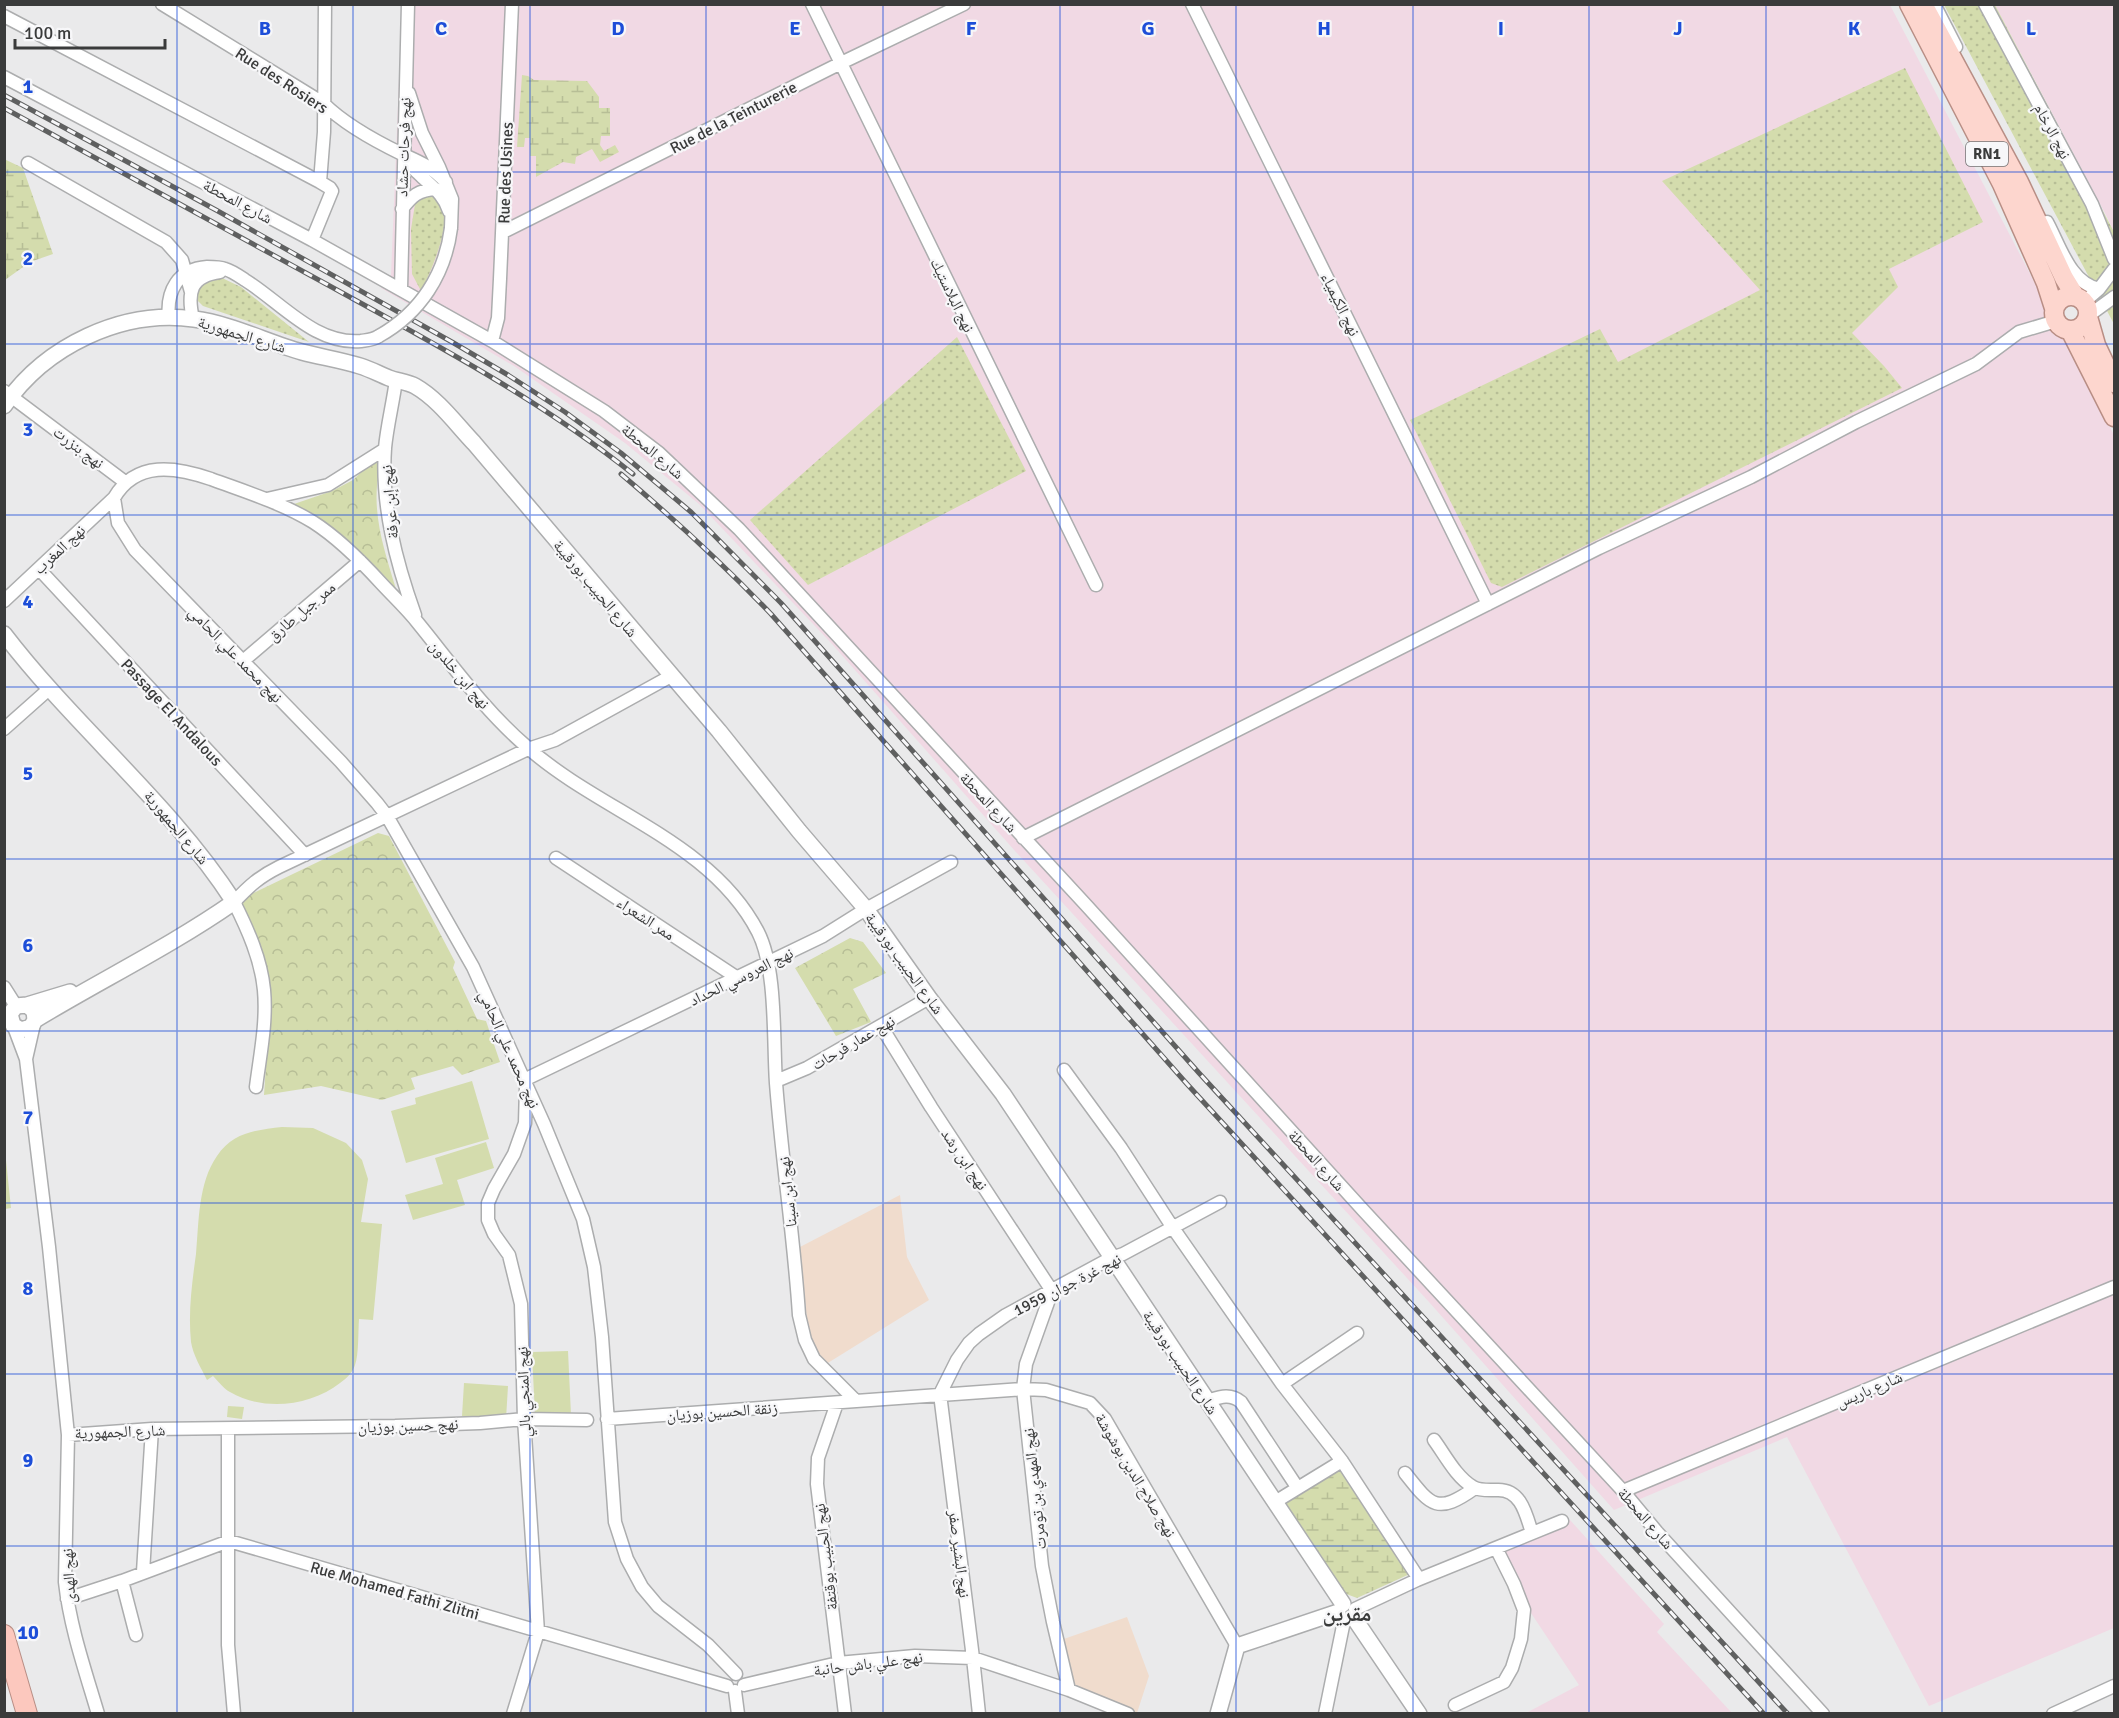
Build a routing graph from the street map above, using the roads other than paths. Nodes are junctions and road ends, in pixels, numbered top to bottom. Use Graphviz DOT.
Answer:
graph roads {
  1 [pos="162,4"];
  2 [pos="408,4"];
  3 [pos="512,4"];
  4 [pos="812,4"];
  5 [pos="964,4"];
  6 [pos="1192,4"];
  7 [pos="1909,4"];
  8 [pos="1923,4"];
  9 [pos="1934,4"];
  10 [pos="1985,4"];
  11 [pos="322,6"];
  12 [pos="4,16"];
  13 [pos="841,63"];
  14 [pos="4,77"];
  15 [pos="405,80"];
  16 [pos="323,103"];
  17 [pos="403,154"];
  18 [pos="28,163"];
  19 [pos="320,182"];
  20 [pos="441,185"];
  21 [pos="402,209"];
  22 [pos="503,232"];
  23 [pos="312,240"];
  24 [pos="2115,259"];
  25 [pos="2115,269"];
  26 [pos="186,272"];
  27 [pos="242,278"];
  28 [pos="401,289"];
  29 [pos="2099,290"];
  30 [pos="191,292"];
  31 [pos="2115,297"];
  32 [pos="2084,307"];
  33 [pos="169,318"];
  34 [pos="193,319"];
  35 [pos="2060,320"];
  36 [pos="492,341"];
  37 [pos="396,380"];
  38 [pos="2115,383"];
  39 [pos="7,397"];
  40 [pos="2115,417"];
  41 [pos="385,449"];
  42 [pos="125,482"];
  43 [pos="114,498"];
  44 [pos="267,499"];
  45 [pos="360,561"];
  46 [pos="39,569"];
  47 [pos="1096,585"];
  48 [pos="4,601"];
  49 [pos="1488,604"];
  50 [pos="417,622"];
  51 [pos="4,634"];
  52 [pos="243,661"];
  53 [pos="671,676"];
  54 [pos="49,689"];
  55 [pos="4,729"];
  56 [pos="528,749"];
  57 [pos="387,816"];
  58 [pos="1023,838"];
  59 [pos="305,855"];
  60 [pos="556,858"];
  61 [pos="951,862"];
  62 [pos="234,902"];
  63 [pos="866,909"];
  64 [pos="768,964"];
  65 [pos="736,977"];
  66 [pos="93,985"];
  67 [pos="4,987"];
  68 [pos="929,998"];
  69 [pos="13,1017"];
  70 [pos="34,1022"];
  71 [pos="881,1026"];
  72 [pos="26,1059"];
  73 [pos="1064,1070"];
  74 [pos="525,1081"];
  75 [pos="776,1081"];
  76 [pos="256,1087"];
  77 [pos="1220,1202"];
  78 [pos="1173,1228"];
  79 [pos="1111,1258"];
  80 [pos="2115,1287"];
  81 [pos="1052,1291"];
  82 [pos="1357,1333"];
  83 [pos="1281,1384"];
  84 [pos="1023,1389"];
  85 [pos="940,1394"];
  86 [pos="855,1400"];
  87 [pos="1207,1401"];
  88 [pos="837,1403"];
  89 [pos="524,1419"];
  90 [pos="607,1419"];
  91 [pos="587,1420"];
  92 [pos="152,1429"];
  93 [pos="228,1429"];
  94 [pos="68,1435"];
  95 [pos="1434,1440"];
  96 [pos="1342,1461"];
  97 [pos="1405,1473"];
  98 [pos="1297,1487"];
  99 [pos="1474,1488"];
  100 [pos="1623,1491"];
  101 [pos="1275,1502"];
  102 [pos="1562,1521"];
  103 [pos="1532,1533"];
  104 [pos="229,1541"];
  105 [pos="1496,1548"];
  106 [pos="143,1572"];
  107 [pos="1419,1579"];
  108 [pos="122,1581"];
  109 [pos="67,1599"];
  110 [pos="1347,1613"];
  111 [pos="538,1632"];
  112 [pos="4,1635"];
  113 [pos="136,1635"];
  114 [pos="1237,1646"];
  115 [pos="973,1658"];
  116 [pos="4,1660"];
  117 [pos="838,1663"];
  118 [pos="2115,1686"];
  119 [pos="735,1687"];
  120 [pos="1069,1690"];
  121 [pos="1455,1705"];
  122 [pos="20,1713"];
  123 [pos="27,1713"];
  124 [pos="98,1713"];
  125 [pos="234,1713"];
  126 [pos="513,1713"];
  127 [pos="738,1713"];
  128 [pos="845,1713"];
  129 [pos="979,1713"];
  130 [pos="1128,1713"];
  131 [pos="1218,1713"];
  132 [pos="1325,1713"];
  133 [pos="1419,1713"];
  134 [pos="1823,1713"];
  135 [pos="2053,1713"];
  1 -- 16 [label="street, Rue des Rosiers"];
  2 -- 15 [label="street, نهج فرحات حشاد"];
  3 -- 22 [label="street, Rue des Usines"];
  4 -- 13 [label="street, نهج البلاستيك"];
  5 -- 13 [label="street, Rue de la Teinturerie"];
  6 -- 49 [label="street, نهج الكيمياء"];
  7 -- 35 [label="main road, RN1"];
  8 -- 32 [label="main road, RN1"];
  9 -- 29 [label="street"];
  10 -- 24 [label="street, نهج الرخام"];
  11 -- 16 [label="street"];
  12 -- 19 [label="street"];
  13 -- 22 [label="street, Rue de la Teinturerie"];
  13 -- 47 [label="street, نهج البلاستيك"];
  14 -- 23 [label="street, شارع المحطة"];
  15 -- 17 [label="street, نهج فرحات حشاد"];
  15 -- 20 [label="street"];
  16 -- 17 [label="street, Rue des Rosiers"];
  16 -- 19 [label="street"];
  17 -- 20 [label="street, Rue des Rosiers"];
  17 -- 21 [label="street, نهج فرحات حشاد"];
  18 -- 26 [label="street"];
  19 -- 23 [label="street"];
  20 -- 21 [label="street"];
  20 -- 27 [label="street, bridge"];
  21 -- 28 [label="street, نهج فرحات حشاد"];
  22 -- 36 [label="street, Rue des Usines"];
  23 -- 28 [label="street, شارع المحطة"];
  25 -- 29 [label="street"];
  26 -- 27 [label="street"];
  26 -- 30 [label="street"];
  26 -- 33 [label="street"];
  27 -- 30 [label="street"];
  28 -- 36 [label="street, شارع المحطة"];
  29 -- 32 [label="street"];
  30 -- 34 [label="street"];
  31 -- 32 [label="street"];
  32 -- 35 [label="main road"];
  32 -- 35 [label="main road"];
  32 -- 38 [label="main road, RN1"];
  33 -- 34 [label="street, شارع الجمهورية"];
  33 -- 39 [label="street, شارع الجمهورية"];
  34 -- 37 [label="street, شارع الجمهورية"];
  35 -- 40 [label="main road, RN1"];
  35 -- 49 [label="street"];
  36 -- 58 [label="street, شارع المحطة"];
  37 -- 41 [label="street, نهج إبن عرفة"];
  37 -- 53 [label="street, شارع الحبيب بورقيبة"];
  39 -- 42 [label="street, نهج بنزرت"];
  41 -- 44 [label="street"];
  41 -- 50 [label="street, نهج إبن عرفة"];
  42 -- 43 [label="street"];
  42 -- 44 [label="street, نهج ابن خلدون"];
  43 -- 46 [label="street, نهج المغرب"];
  43 -- 52 [label="street, نهج محمد علي الحامي"];
  44 -- 45 [label="street, نهج ابن خلدون"];
  45 -- 50 [label="street, نهج ابن خلدون"];
  45 -- 52 [label="street, ممر جبل طارق"];
  46 -- 48 [label="street, نهج المغرب"];
  46 -- 59 [label="street, Passage El Andalous"];
  49 -- 58 [label="street"];
  50 -- 56 [label="street, نهج ابن خلدون"];
  51 -- 54 [label="street, شارع الجمهورية"];
  52 -- 57 [label="street, نهج محمد علي الحامي"];
  53 -- 56 [label="street"];
  53 -- 63 [label="street, شارع الحبيب بورقيبة"];
  54 -- 55 [label="street"];
  54 -- 62 [label="street, شارع الجمهورية"];
  56 -- 57 [label="street"];
  56 -- 64 [label="street, نهج ابن خلدون"];
  57 -- 59 [label="street"];
  57 -- 74 [label="street, نهج محمد علي الحامي"];
  58 -- 100 [label="street, شارع المحطة"];
  59 -- 62 [label="street"];
  60 -- 65 [label="street, ممر الشعراء"];
  61 -- 63 [label="street, نهج العروسي الحداد"];
  62 -- 66 [label="street"];
  62 -- 76 [label="street"];
  63 -- 64 [label="street, نهج العروسي الحداد"];
  63 -- 68 [label="street, شارع الحبيب بورقيبة"];
  64 -- 65 [label="street, نهج العروسي الحداد"];
  64 -- 75 [label="street, نهج ابن سينا"];
  65 -- 74 [label="street, نهج العروسي الحداد"];
  66 -- 69 [label="street"];
  66 -- 70 [label="street"];
  67 -- 69 [label="street"];
  68 -- 71 [label="street, نهج عمار فرحات"];
  68 -- 79 [label="street, شارع الحبيب بورقيبة"];
  69 -- 70 [label="street"];
  69 -- 70 [label="street"];
  69 -- 72 [label="street, شارع الجمهورية"];
  70 -- 72 [label="street, شارع الجمهورية"];
  71 -- 75 [label="street, نهج عمار فرحات"];
  71 -- 81 [label="street, نهج ابن رشد"];
  72 -- 94 [label="street, شارع الجمهورية"];
  73 -- 78 [label="street"];
  74 -- 89 [label="street, نهج المنجي بالي"];
  74 -- 90 [label="street, نهج محمد علي الحامي"];
  75 -- 86 [label="street, نهج ابن سينا"];
  77 -- 78 [label="street, نهج غرة جوان 1959"];
  78 -- 79 [label="street, نهج غرة جوان 1959"];
  78 -- 83 [label="street"];
  79 -- 81 [label="street, نهج غرة جوان 1959"];
  79 -- 87 [label="street, شارع الحبيب بورقيبة"];
  80 -- 100 [label="street, شارع باريس"];
  81 -- 84 [label="street, نهج المهدي بن تومرت"];
  81 -- 85 [label="street, نهج غرة جوان 1959"];
  82 -- 83 [label="street"];
  83 -- 96 [label="street"];
  84 -- 85 [label="street, نهج صلاح الدين بوشوشة"];
  84 -- 114 [label="street, نهج صلاح الدين بوشوشة"];
  84 -- 120 [label="street, نهج المهدي بن تومرت"];
  85 -- 86 [label="street, نهج صلاح الدين بوشوشة"];
  85 -- 115 [label="street, نهج البشير صفر"];
  86 -- 88 [label="street, نهج صلاح الدين بوشوشة"];
  87 -- 98 [label="street"];
  87 -- 101 [label="street, شارع الحبيب بورقيبة"];
  88 -- 90 [label="street, زنقة الحسين بوزيان"];
  88 -- 117 [label="street, نهج الحبيب بوقتفة"];
  89 -- 91 [label="street, نهج حسين بوزيان"];
  89 -- 93 [label="street, نهج حسين بوزيان"];
  89 -- 111 [label="street, نهج المنجي بالي"];
  90 -- 119 [label="street, نهج محمد علي الحامي"];
  92 -- 93 [label="street, شارع الجمهورية"];
  92 -- 94 [label="street, شارع الجمهورية"];
  92 -- 106 [label="street"];
  93 -- 104 [label="street"];
  94 -- 109 [label="street, نهج الهدى"];
  95 -- 99 [label="street"];
  96 -- 98 [label="street"];
  96 -- 107 [label="street"];
  97 -- 99 [label="street"];
  98 -- 101 [label="street"];
  99 -- 103 [label="street"];
  100 -- 134 [label="street, شارع المحطة"];
  101 -- 110 [label="street, شارع الحبيب بورقيبة"];
  102 -- 103 [label="street"];
  103 -- 105 [label="street"];
  104 -- 106 [label="street"];
  104 -- 111 [label="street, Rue Mohamed Fathi Zlitni"];
  104 -- 125 [label="street"];
  105 -- 107 [label="street"];
  105 -- 121 [label="street"];
  106 -- 108 [label="street"];
  107 -- 110 [label="street"];
  108 -- 109 [label="street"];
  108 -- 113 [label="street"];
  109 -- 124 [label="street, نهج الهدى"];
  110 -- 114 [label="street"];
  110 -- 132 [label="street"];
  110 -- 133 [label="street, شارع الحبيب بورقيبة"];
  111 -- 119 [label="street, Rue Mohamed Fathi Zlitni"];
  111 -- 126 [label="street, نهج المنجي بالي"];
  112 -- 123 [label="highway"];
  114 -- 131 [label="street"];
  115 -- 117 [label="street, نهج علي باش حانبة"];
  115 -- 120 [label="street, نهج علي باش حانبة"];
  115 -- 129 [label="street, نهج البشير صفر"];
  116 -- 122 [label="highway"];
  117 -- 119 [label="street, نهج علي باش حانبة"];
  117 -- 128 [label="street, نهج الحبيب بوقتفة"];
  118 -- 135 [label="street"];
  119 -- 127 [label="street"];
  120 -- 130 [label="street, نهج علي باش حانبة"];
}
